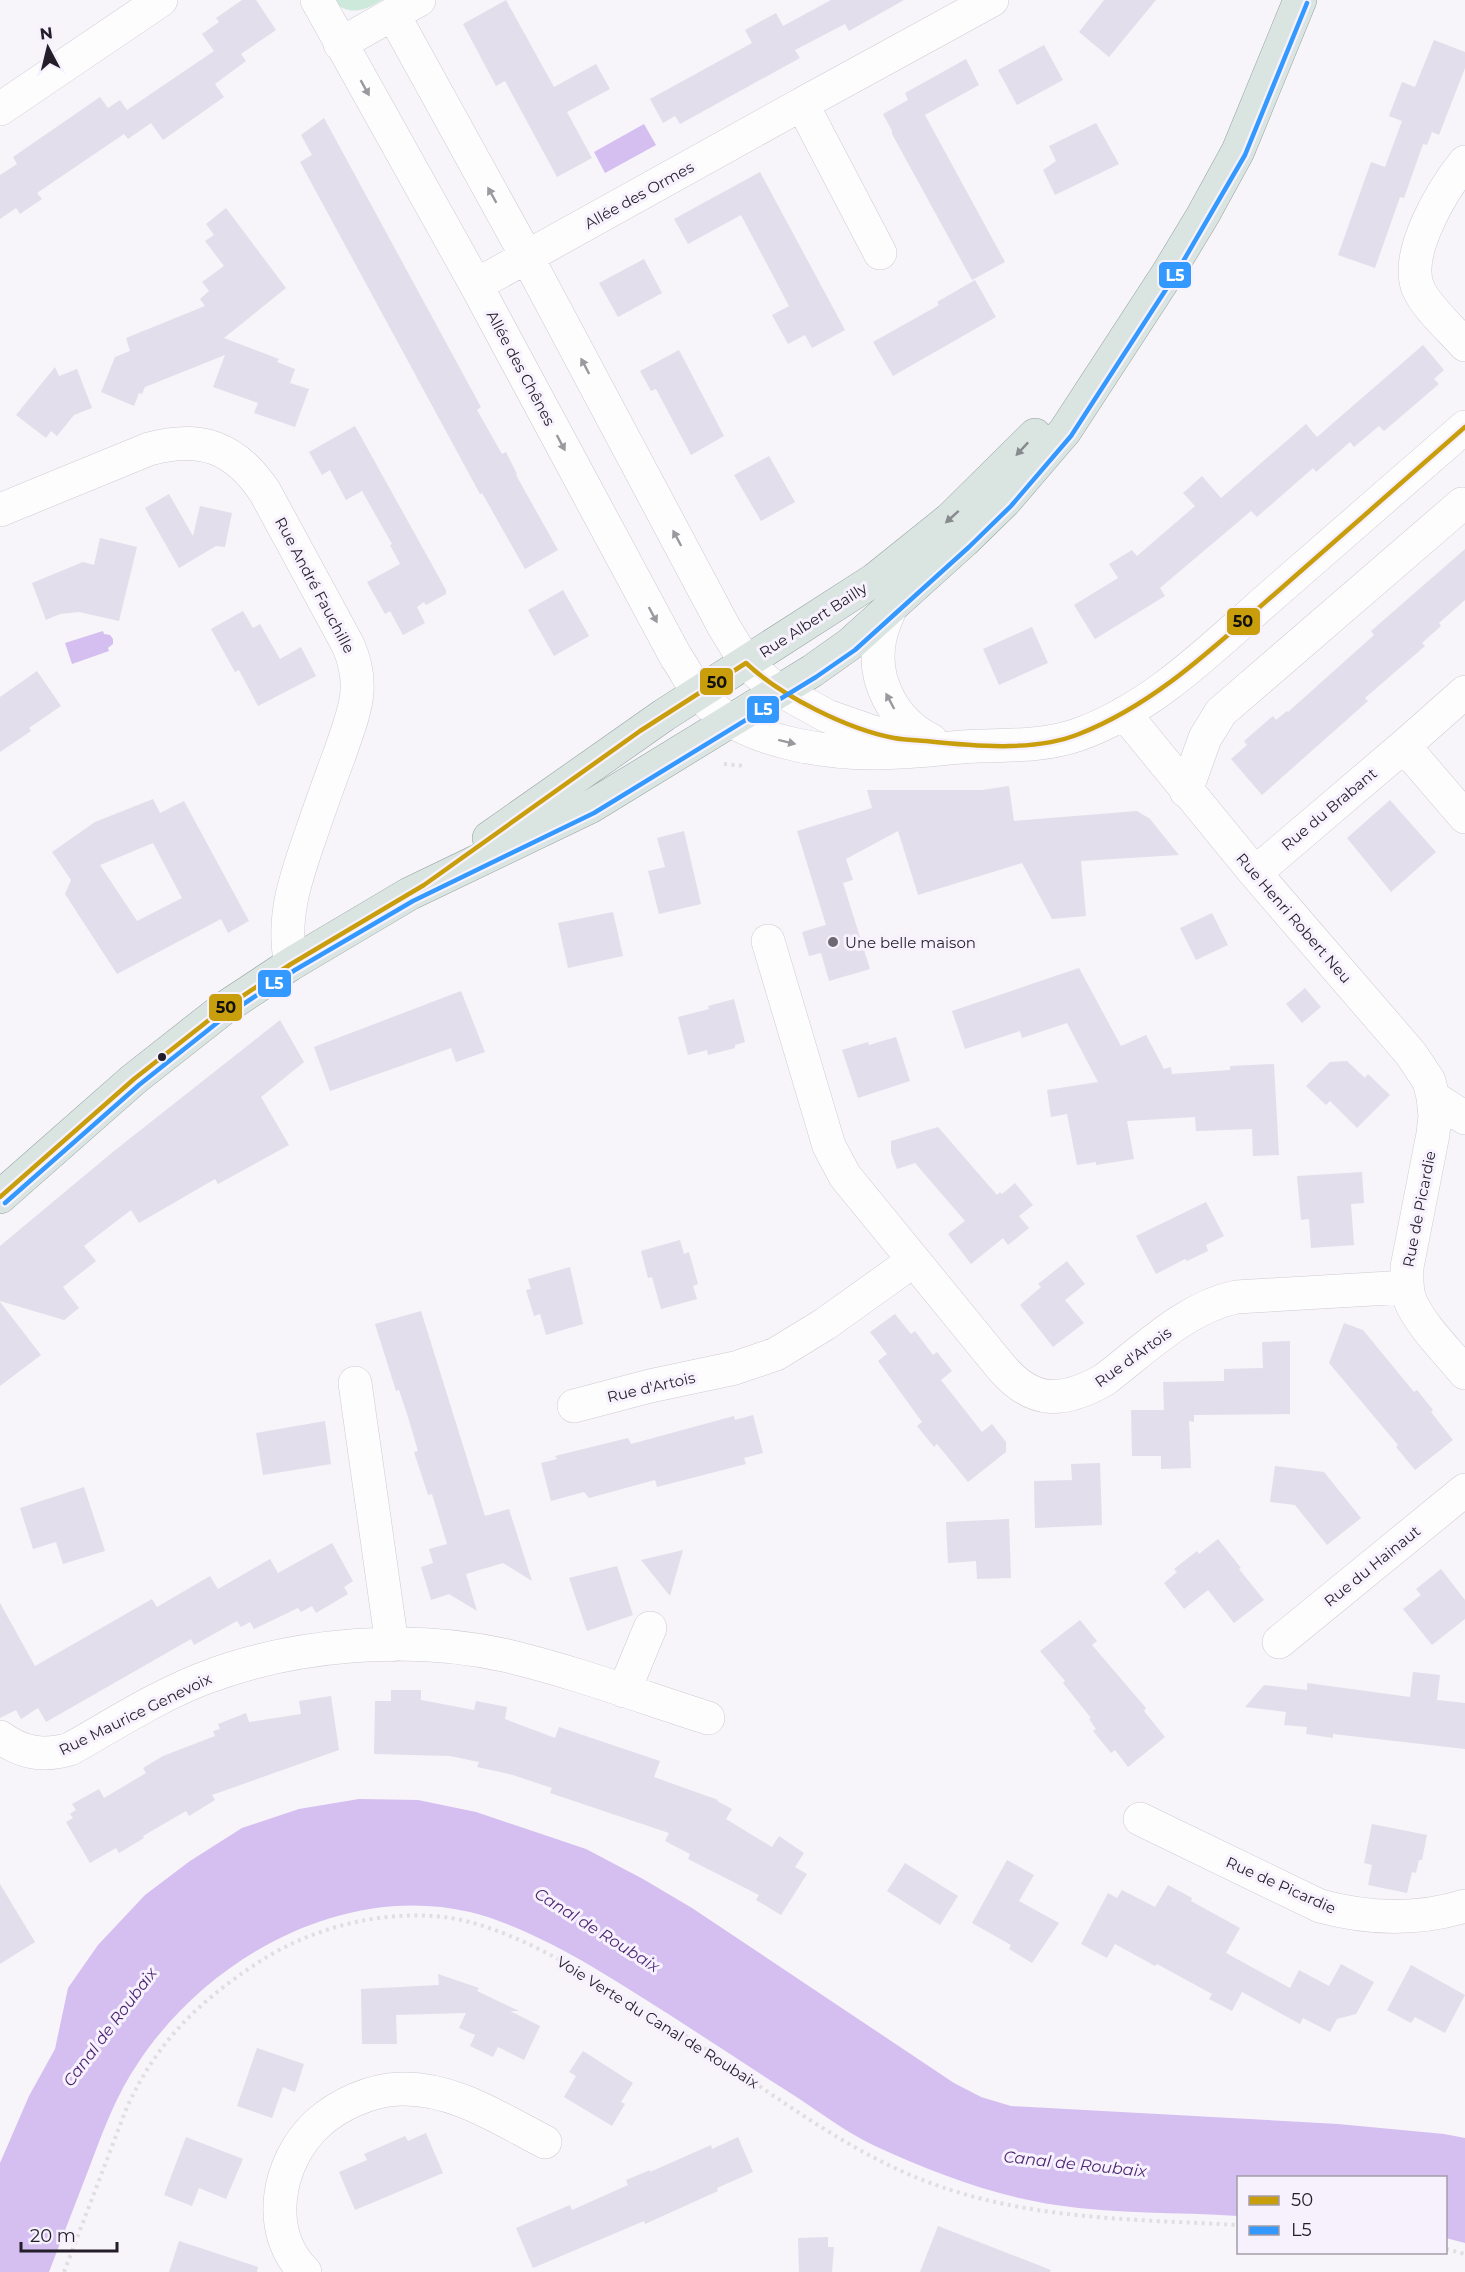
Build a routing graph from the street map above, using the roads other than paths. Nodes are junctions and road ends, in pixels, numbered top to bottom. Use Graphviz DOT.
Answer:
graph roads {
  1 [pos="161,0"];
  2 [pos="317,0"];
  3 [pos="992,0"];
  4 [pos="1300,0"];
  5 [pos="406,7"];
  6 [pos="340,44"];
  7 [pos="802,104"];
  8 [pos="0,109"];
  9 [pos="1465,162"];
  10 [pos="880,253"];
  11 [pos="527,257"];
  12 [pos="476,285"];
  13 [pos="1132,327"];
  14 [pos="1465,345"];
  15 [pos="1465,427"];
  16 [pos="1462,504"];
  17 [pos="0,510"];
  18 [pos="891,607"];
  19 [pos="746,663"];
  20 [pos="782,690"];
  21 [pos="1465,692"];
  22 [pos="699,693"];
  23 [pos="1124,713"];
  24 [pos="733,720"];
  25 [pos="932,740"];
  26 [pos="977,746"];
  27 [pos="1404,746"];
  28 [pos="1186,791"];
  29 [pos="1465,817"];
  30 [pos="1254,873"];
  31 [pos="424,885"];
  32 [pos="768,941"];
  33 [pos="291,964"];
  34 [pos="1433,1097"];
  35 [pos="1465,1118"];
  36 [pos="0,1197"];
  37 [pos="913,1261"];
  38 [pos="1407,1287"];
  39 [pos="1465,1373"];
  40 [pos="355,1383"];
  41 [pos="574,1406"];
  42 [pos="1465,1490"];
  43 [pos="650,1628"];
  44 [pos="1279,1642"];
  45 [pos="392,1646"];
  46 [pos="624,1691"];
  47 [pos="708,1718"];
  48 [pos="0,1737"];
  49 [pos="1140,1820"];
  50 [pos="1465,1906"];
  51 [pos="545,2142"];
  52 [pos="305,2272"];
  1 -- 8 [label="street"];
  2 -- 6 [label="street, Allée des Chênes"];
  3 -- 7 [label="street, Allée des Ormes"];
  4 -- 13 [label="main road, Rue Albert Bailly"];
  5 -- 6 [label="street"];
  11 -- 5 [label="street, one-way"];
  6 -- 12 [label="street, Allée des Chênes, one-way"];
  7 -- 10 [label="street"];
  7 -- 11 [label="street, Allée des Ormes"];
  9 -- 14 [label="street"];
  11 -- 12 [label="street, Allée des Ormes"];
  19 -- 11 [label="street, one-way"];
  12 -- 22 [label="street, Allée des Chênes, one-way"];
  13 -- 18 [label="main road, Rue Albert Bailly"];
  13 -- 19 [label="main road, Rue Albert Bailly, one-way"];
  15 -- 23 [label="street"];
  16 -- 28 [label="street"];
  17 -- 33 [label="street, Rue André Fauchille"];
  18 -- 20 [label="main road, Rue Albert Bailly"];
  25 -- 18 [label="street, one-way"];
  19 -- 20 [label="street"];
  19 -- 22 [label="main road, Rue Albert Bailly"];
  20 -- 24 [label="main road, Rue Albert Bailly"];
  20 -- 25 [label="street"];
  21 -- 27 [label="street, Rue du Brabant"];
  22 -- 24 [label="street, Allée des Chênes"];
  22 -- 31 [label="main road, Rue Albert Bailly"];
  23 -- 26 [label="street"];
  23 -- 28 [label="street, Rue Henri Robert Neu"];
  24 -- 26 [label="street, Allée des Chênes, one-way"];
  24 -- 31 [label="main road, Rue Albert Bailly"];
  25 -- 26 [label="street"];
  27 -- 29 [label="street"];
  27 -- 30 [label="street, Rue du Brabant"];
  28 -- 30 [label="street, Rue Henri Robert Neu"];
  30 -- 34 [label="street, Rue Henri Robert Neu"];
  31 -- 33 [label="main road, Rue Albert Bailly"];
  32 -- 37 [label="street, Rue d'Artois"];
  33 -- 36 [label="main road, Rue Albert Bailly"];
  34 -- 35 [label="street"];
  34 -- 38 [label="street, Rue de Picardie"];
  37 -- 38 [label="street, Rue d'Artois"];
  37 -- 41 [label="street, Rue d'Artois"];
  38 -- 39 [label="street, Rue de Picardie"];
  40 -- 45 [label="street"];
  42 -- 44 [label="street, Rue du Hainaut"];
  43 -- 46 [label="street"];
  45 -- 46 [label="street, Rue Maurice Genevoix"];
  45 -- 48 [label="street, Rue Maurice Genevoix"];
  46 -- 47 [label="street, Rue Maurice Genevoix"];
  49 -- 50 [label="street, Rue de Picardie"];
  51 -- 52 [label="street"];
}
